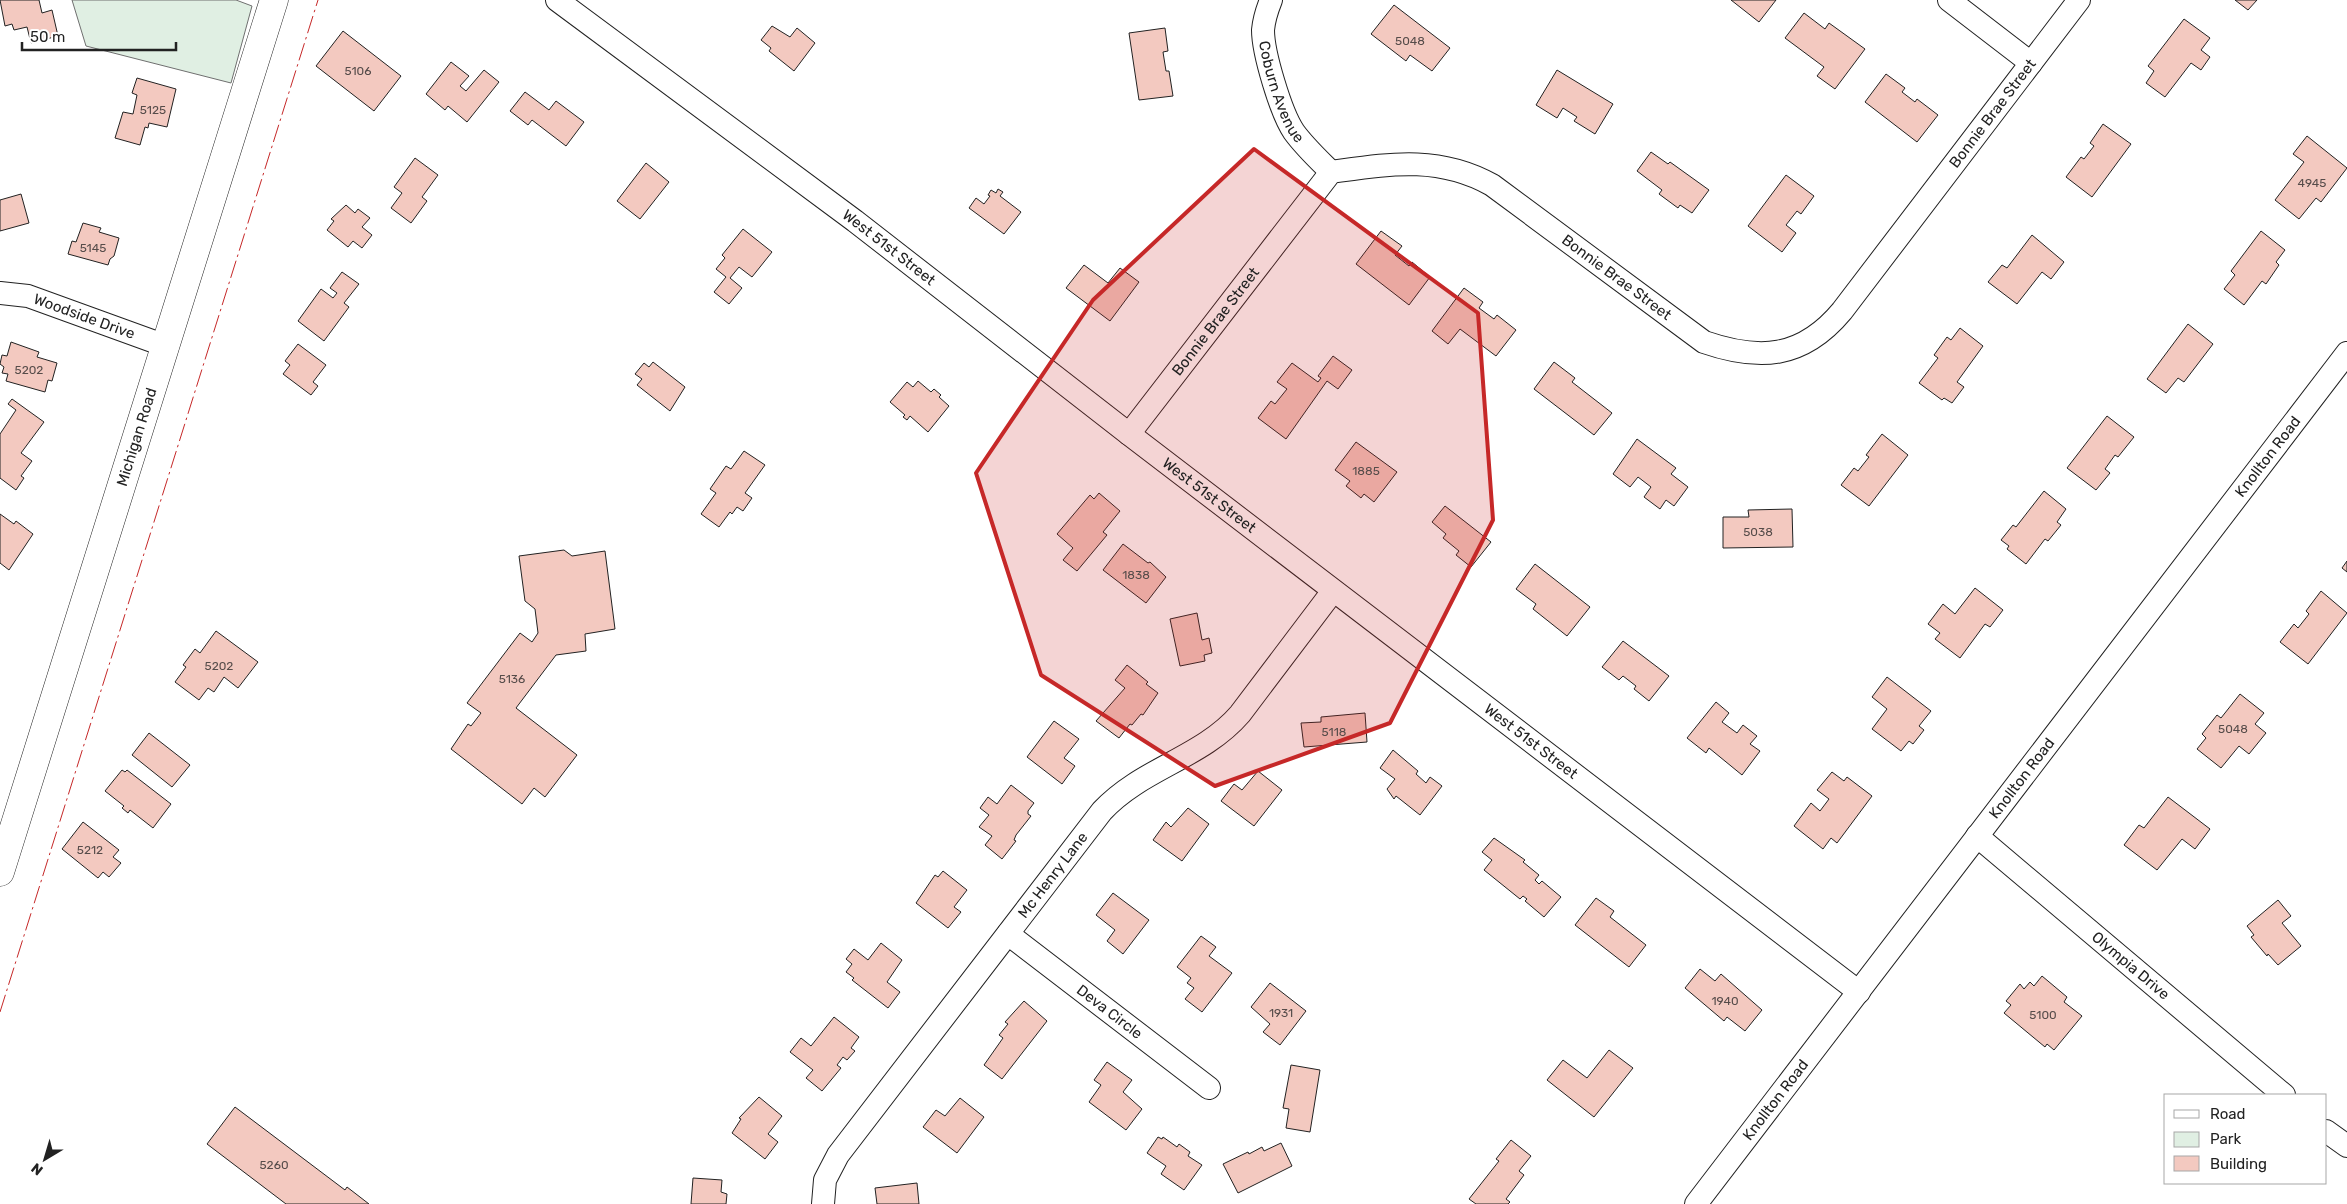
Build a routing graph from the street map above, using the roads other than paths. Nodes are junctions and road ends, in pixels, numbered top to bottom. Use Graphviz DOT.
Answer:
graph roads {
  1 [pos="274,0"];
  2 [pos="557,0"];
  3 [pos="1271,0"];
  4 [pos="1949,0"];
  5 [pos="2080,0"];
  6 [pos="2031,63"];
  7 [pos="1331,172"];
  8 [pos="0,293"];
  9 [pos="166,346"];
  10 [pos="2347,353"];
  11 [pos="1129,434"];
  12 [pos="1333,591"];
  13 [pos="1977,836"];
  14 [pos="0,872"];
  15 [pos="1008,934"];
  16 [pos="1859,992"];
  17 [pos="1209,1088"];
  18 [pos="2283,1094"];
  19 [pos="2327,1132"];
  20 [pos="2347,1146"];
  21 [pos="822,1204"];
  22 [pos="1696,1204"];
  1 -- 9 [label="main road, Michigan Road"];
  2 -- 11 [label="street, West 51st Street"];
  3 -- 7 [label="street, Coburn Avenue"];
  4 -- 6 [label="street"];
  5 -- 6 [label="street, Bonnie Brae Street"];
  6 -- 7 [label="street, Bonnie Brae Street"];
  7 -- 11 [label="street, Bonnie Brae Street"];
  8 -- 9 [label="street, Woodside Drive"];
  9 -- 14 [label="main road, Michigan Road"];
  10 -- 13 [label="street, Knollton Road"];
  11 -- 12 [label="street, West 51st Street"];
  12 -- 15 [label="street, Mc Henry Lane"];
  12 -- 16 [label="street, West 51st Street"];
  13 -- 16 [label="street, Knollton Road"];
  13 -- 18 [label="street, Olympia Drive"];
  15 -- 17 [label="street, Deva Circle"];
  15 -- 21 [label="street, Mc Henry Lane"];
  16 -- 22 [label="street, Knollton Road"];
  19 -- 20 [label="street"];
}
